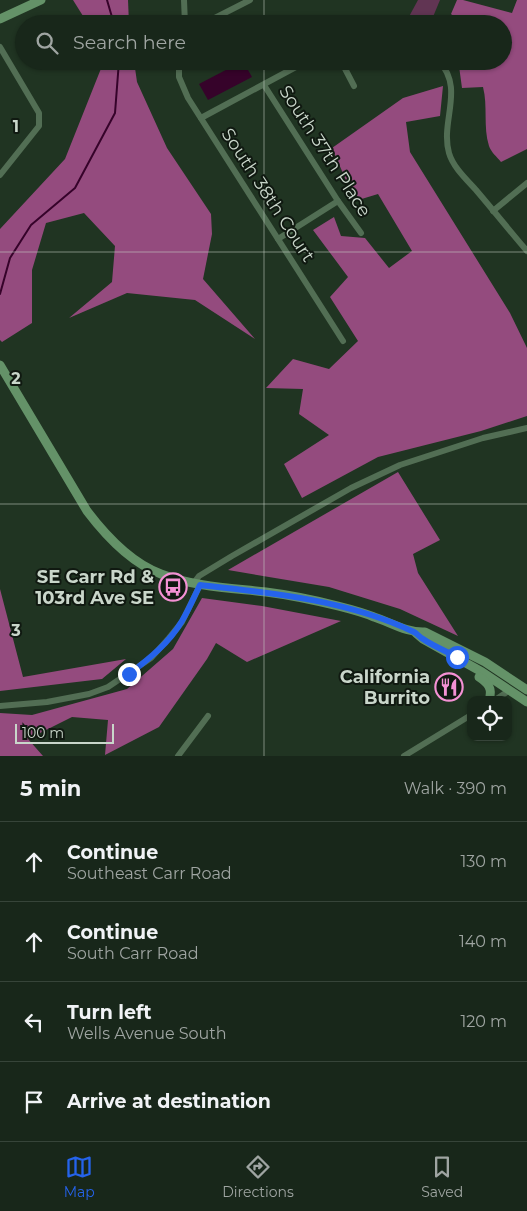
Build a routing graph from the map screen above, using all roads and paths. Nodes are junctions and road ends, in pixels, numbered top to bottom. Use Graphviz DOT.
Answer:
graph roads {
  1 [pos="41,0"];
  2 [pos="184,0"];
  3 [pos="250,0"];
  4 [pos="185,15"];
  5 [pos="221,15"];
  6 [pos="0,19"];
  7 [pos="0,47"];
  8 [pos="179,70"];
  9 [pos="290,70"];
  10 [pos="346,70"];
  11 [pos="446,70"];
  12 [pos="264,84"];
  13 [pos="354,86"];
  14 [pos="201,118"];
  15 [pos="0,175"];
  16 [pos="527,184"];
  17 [pos="338,201"];
  18 [pos="493,211"];
  19 [pos="361,234"];
  20 [pos="278,240"];
  21 [pos="527,252"];
  22 [pos="343,341"];
  23 [pos="0,365"];
  24 [pos="527,428"];
  25 [pos="197,584"];
  26 [pos="416,633"];
  27 [pos="461,660"];
  28 [pos="510,690"];
  29 [pos="527,690"];
  30 [pos="527,695"];
  31 [pos="490,696"];
  32 [pos="501,696"];
  33 [pos="527,702"];
  34 [pos="0,706"];
  35 [pos="208,716"];
  36 [pos="467,717"];
  37 [pos="178,756"];
  38 [pos="404,756"];
  1 -- 6 [label="main road"];
  2 -- 4 [label="street"];
  3 -- 5 [label="street"];
  7 -- 15 [label="street"];
  8 -- 14 [label="street, South 38th Court"];
  9 -- 12 [label="street"];
  10 -- 13 [label="street"];
  11 -- 18 [label="street"];
  12 -- 14 [label="street"];
  12 -- 17 [label="street, South 37th Place"];
  14 -- 20 [label="street, South 38th Court"];
  16 -- 18 [label="street"];
  17 -- 19 [label="street, South 37th Place"];
  17 -- 20 [label="street"];
  18 -- 21 [label="street"];
  20 -- 22 [label="street, South 38th Court"];
  23 -- 25 [label="main road"];
  24 -- 25 [label="street"];
  25 -- 26 [label="main road"];
  25 -- 34 [label="street"];
  26 -- 27 [label="main road"];
  26 -- 29 [label="main road"];
  27 -- 28 [label="main road"];
  27 -- 31 [label="main road"];
  28 -- 30 [label="main road"];
  28 -- 32 [label="street"];
  28 -- 33 [label="main road"];
  35 -- 37 [label="street"];
  36 -- 38 [label="street"];
}
